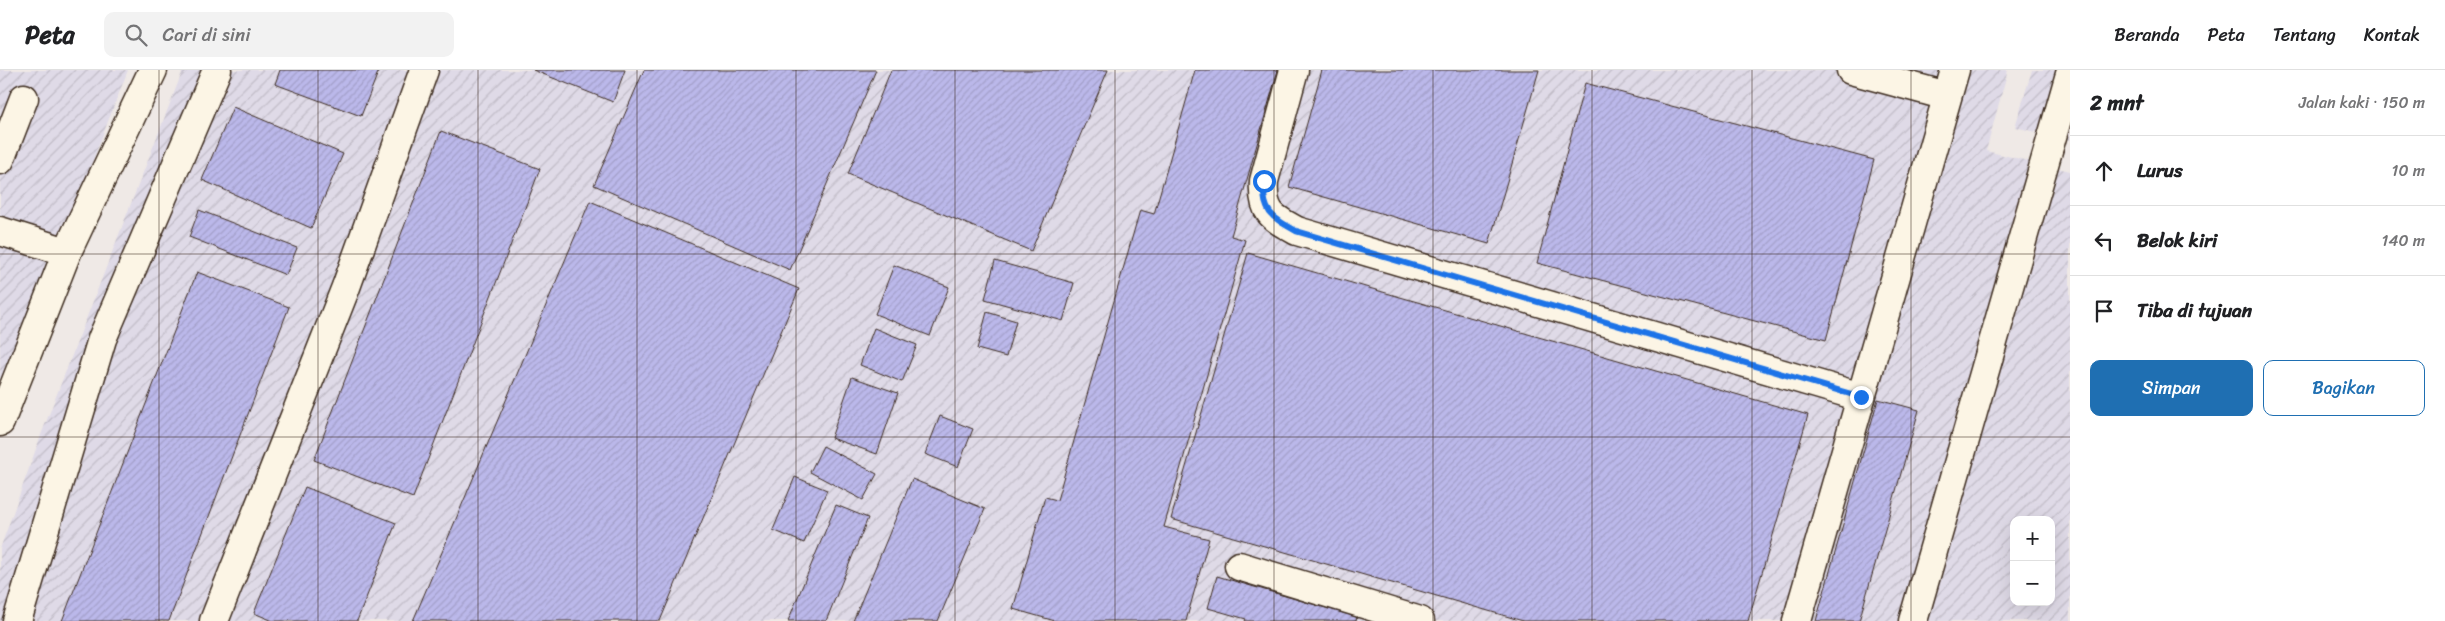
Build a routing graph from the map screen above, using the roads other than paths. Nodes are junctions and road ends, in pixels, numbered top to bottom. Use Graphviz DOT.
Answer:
graph roads {
  1 [pos="153,70"];
  2 [pos="217,70"];
  3 [pos="424,70"];
  4 [pos="1294,70"];
  5 [pos="1851,70"];
  6 [pos="1955,70"];
  7 [pos="2070,74"];
  8 [pos="1947,96"];
  9 [pos="24,98"];
  10 [pos="2060,146"];
  11 [pos="0,160"];
  12 [pos="0,231"];
  13 [pos="67,252"];
  14 [pos="1861,397"];
  15 [pos="0,422"];
  16 [pos="1239,566"];
  17 [pos="17,621"];
  18 [pos="214,621"];
  19 [pos="1420,621"];
  20 [pos="1797,621"];
  21 [pos="1913,621"];
  1 -- 13 [label="street"];
  2 -- 17 [label="street"];
  3 -- 18 [label="street"];
  4 -- 14 [label="street"];
  5 -- 8 [label="street"];
  6 -- 8 [label="street"];
  7 -- 10 [label="street"];
  8 -- 14 [label="street"];
  9 -- 11 [label="street"];
  10 -- 21 [label="street"];
  12 -- 13 [label="street"];
  13 -- 15 [label="street"];
  14 -- 20 [label="street"];
  16 -- 19 [label="street"];
}
